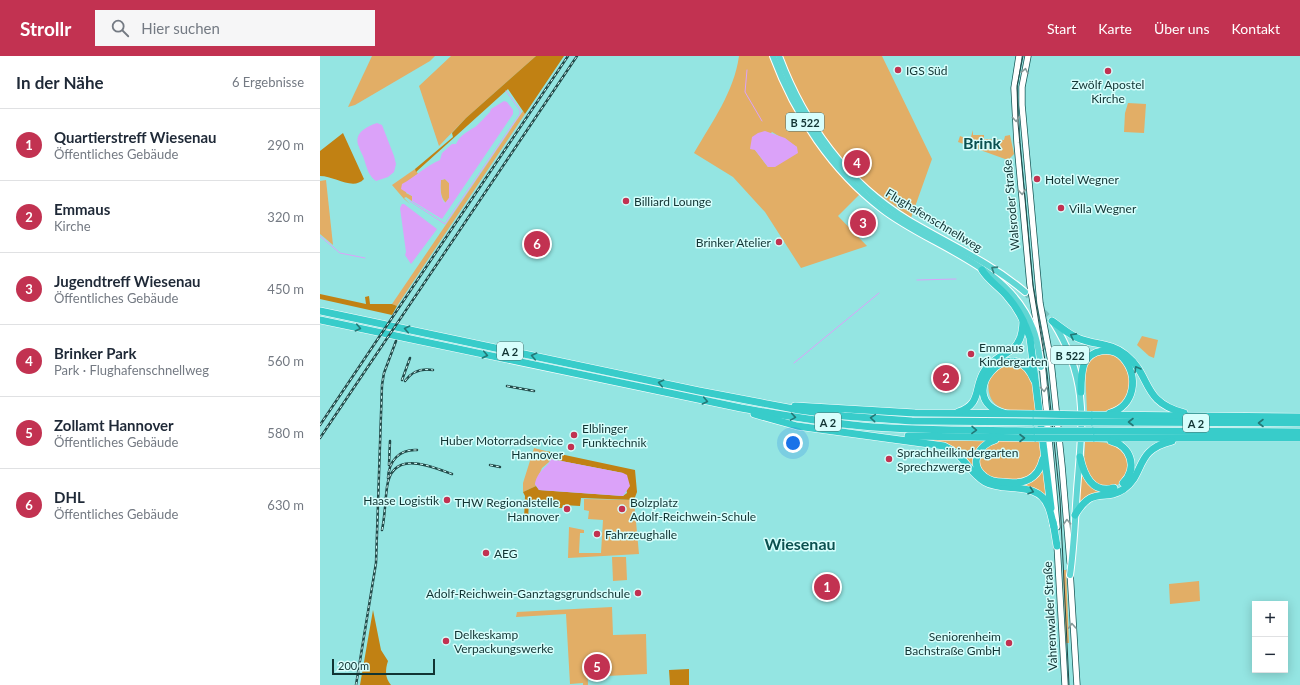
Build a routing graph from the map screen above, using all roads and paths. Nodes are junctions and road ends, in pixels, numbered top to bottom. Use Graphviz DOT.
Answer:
graph roads {
  1 [pos="773,56"];
  2 [pos="779,56"];
  3 [pos="1019,56"];
  4 [pos="1028,56"];
  5 [pos="982,270"];
  6 [pos="1025,292"];
  7 [pos="320,311"];
  8 [pos="1023,318"];
  9 [pos="320,320"];
  10 [pos="1052,321"];
  11 [pos="1042,367"];
  12 [pos="1037,388"];
  13 [pos="1081,392"];
  14 [pos="765,405"];
  15 [pos="741,408"];
  16 [pos="1046,412"];
  17 [pos="1056,412"];
  18 [pos="948,414"];
  19 [pos="1010,414"];
  20 [pos="1100,415"];
  21 [pos="1198,415"];
  22 [pos="1300,417"];
  23 [pos="1034,418"];
  24 [pos="1091,418"];
  25 [pos="1300,423"];
  26 [pos="1300,432"];
  27 [pos="1036,434"];
  28 [pos="916,435"];
  29 [pos="1093,435"];
  30 [pos="935,437"];
  31 [pos="1009,438"];
  32 [pos="1300,438"];
  33 [pos="1207,439"];
  34 [pos="1043,449"];
  35 [pos="1080,457"];
  36 [pos="1075,515"];
  37 [pos="1054,527"];
  38 [pos="1057,546"];
  39 [pos="1070,575"];
  40 [pos="1065,685"];
  41 [pos="1077,685"];
  1 -- 5 [label="highway, Flughafenschnellweg / B 522"];
  6 -- 2 [label="highway, Flughafenschnellweg / B 522, one-way"];
  3 -- 11 [label="main road, Walsroder Straße, one-way"];
  17 -- 4 [label="main road, Walsroder Straße, one-way"];
  5 -- 8 [label="highway"];
  5 -- 11 [label="highway, B 522"];
  14 -- 7 [label="highway, A 2, one-way"];
  8 -- 12 [label="highway"];
  8 -- 18 [label="highway"];
  9 -- 15 [label="highway, A 2, one-way"];
  10 -- 13 [label="highway, B 522"];
  21 -- 10 [label="highway, one-way"];
  11 -- 16 [label="main road, Walsroder Straße, one-way"];
  12 -- 19 [label="highway"];
  12 -- 34 [label="highway"];
  13 -- 20 [label="highway"];
  13 -- 35 [label="highway, B 522"];
  14 -- 18 [label="highway"];
  23 -- 14 [label="highway, A 2, one-way"];
  15 -- 28 [label="highway, A 2, one-way"];
  15 -- 28 [label="highway"];
  16 -- 38 [label="main road, Vahrenwalder Straße"];
  39 -- 17 [label="main road, Vahrenwalder Straße, one-way"];
  18 -- 19 [label="highway"];
  19 -- 23 [label="highway"];
  20 -- 21 [label="highway"];
  20 -- 24 [label="highway"];
  21 -- 22 [label="highway"];
  23 -- 24 [label="highway, A 2, bridge"];
  25 -- 24 [label="highway, A 2, one-way"];
  26 -- 29 [label="highway, A 2"];
  27 -- 29 [label="highway, A 2, bridge"];
  30 -- 27 [label="highway, A 2, one-way"];
  31 -- 27 [label="highway, one-way"];
  28 -- 30 [label="highway"];
  29 -- 33 [label="highway"];
  29 -- 35 [label="highway"];
  30 -- 31 [label="highway"];
  30 -- 37 [label="highway, one-way"];
  31 -- 34 [label="highway"];
  32 -- 33 [label="highway"];
  33 -- 36 [label="highway"];
  34 -- 37 [label="highway"];
  35 -- 36 [label="highway, B 522"];
  36 -- 39 [label="highway, B 522"];
  37 -- 38 [label="highway"];
  38 -- 40 [label="main road, Vahrenwalder Straße"];
  41 -- 39 [label="main road, Vahrenwalder Straße / B 522, one-way"];
}
